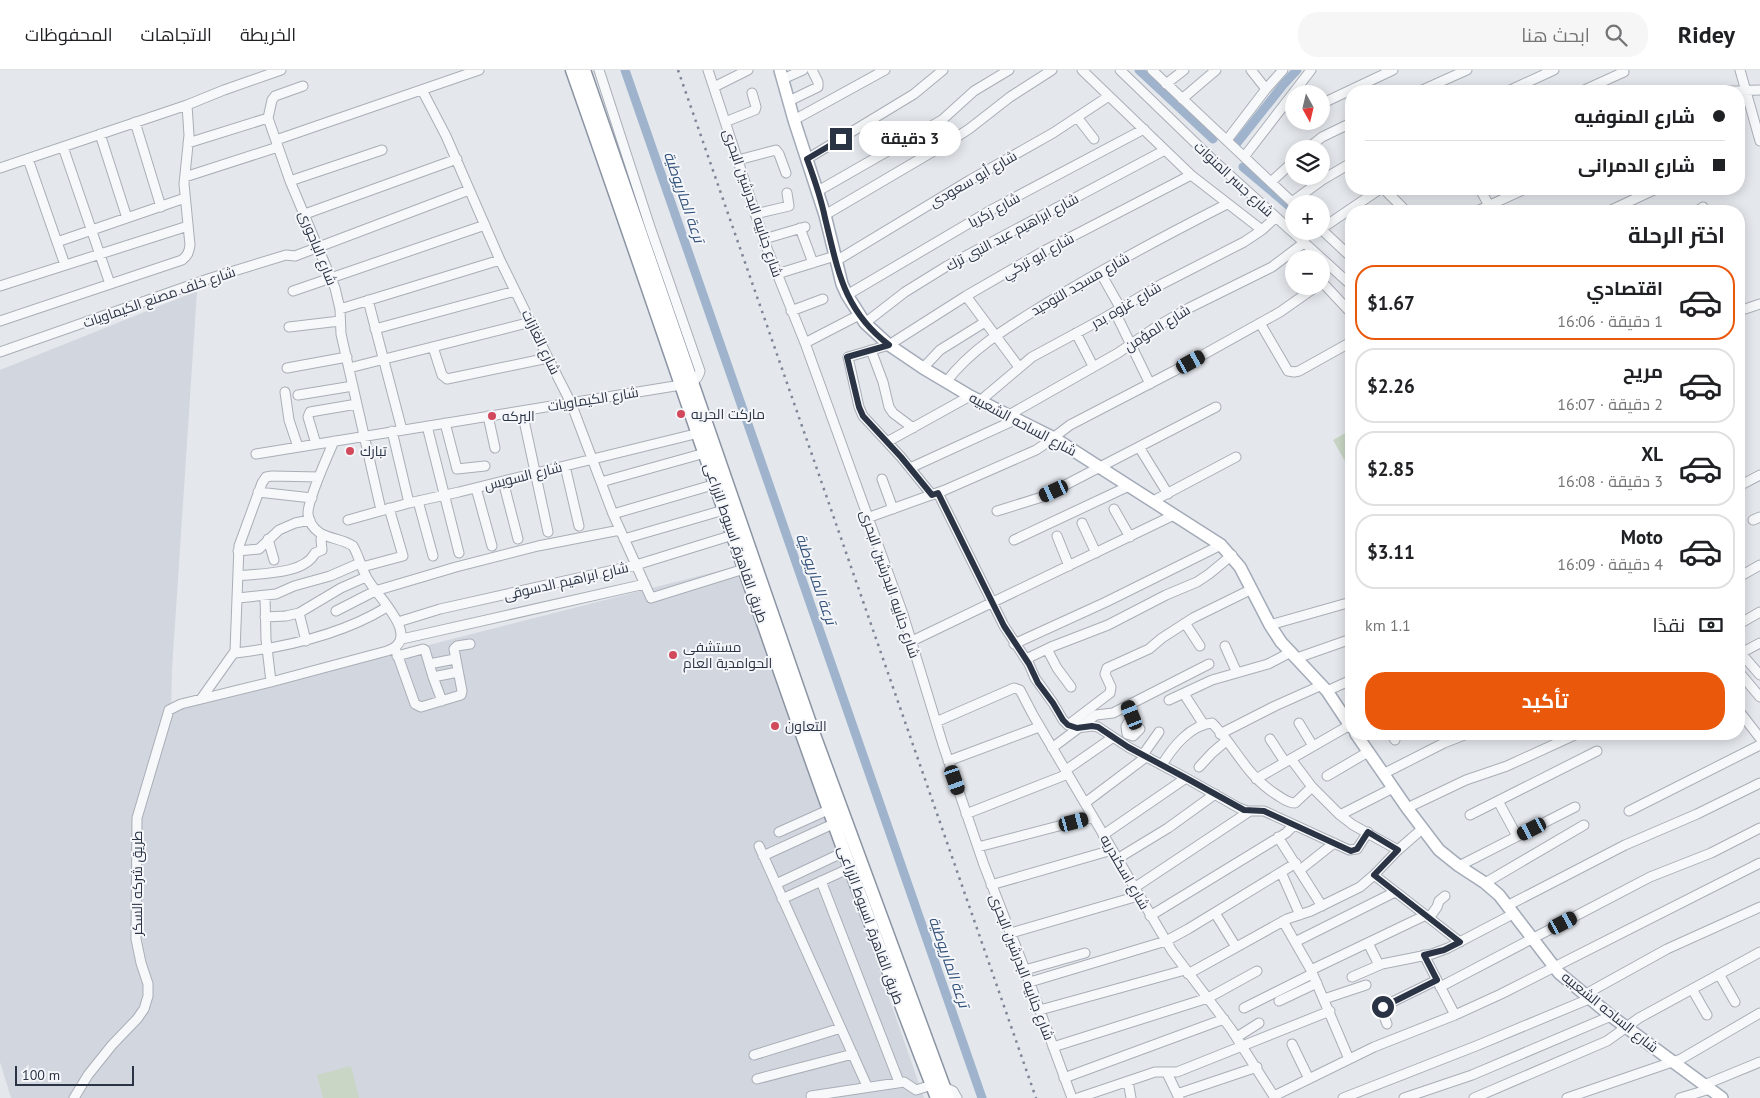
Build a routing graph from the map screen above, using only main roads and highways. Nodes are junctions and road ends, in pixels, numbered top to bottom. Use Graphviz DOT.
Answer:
graph roads {
  1 [pos="572,70"];
  2 [pos="584,70"];
  3 [pos="782,74"];
  4 [pos="687,384"];
  5 [pos="1345,718"];
  6 [pos="1360,740"];
  7 [pos="940,1092"];
  8 [pos="1722,1098"];
  1 -- 4 [label="highway, طريق القاهرة, اسيوط الزراعى"];
  2 -- 4 [label="highway, طريق القاهرة, اسيوط الزراعى"];
  3 -- 5 [label="main road, شارع الساحه الشعبيه"];
  4 -- 7 [label="highway, طريق القاهرة, اسيوط الزراعى"];
  4 -- 7 [label="highway, طريق القاهرة, اسيوط الزراعى"];
  6 -- 8 [label="main road, شارع الساحه الشعبيه"];
}
